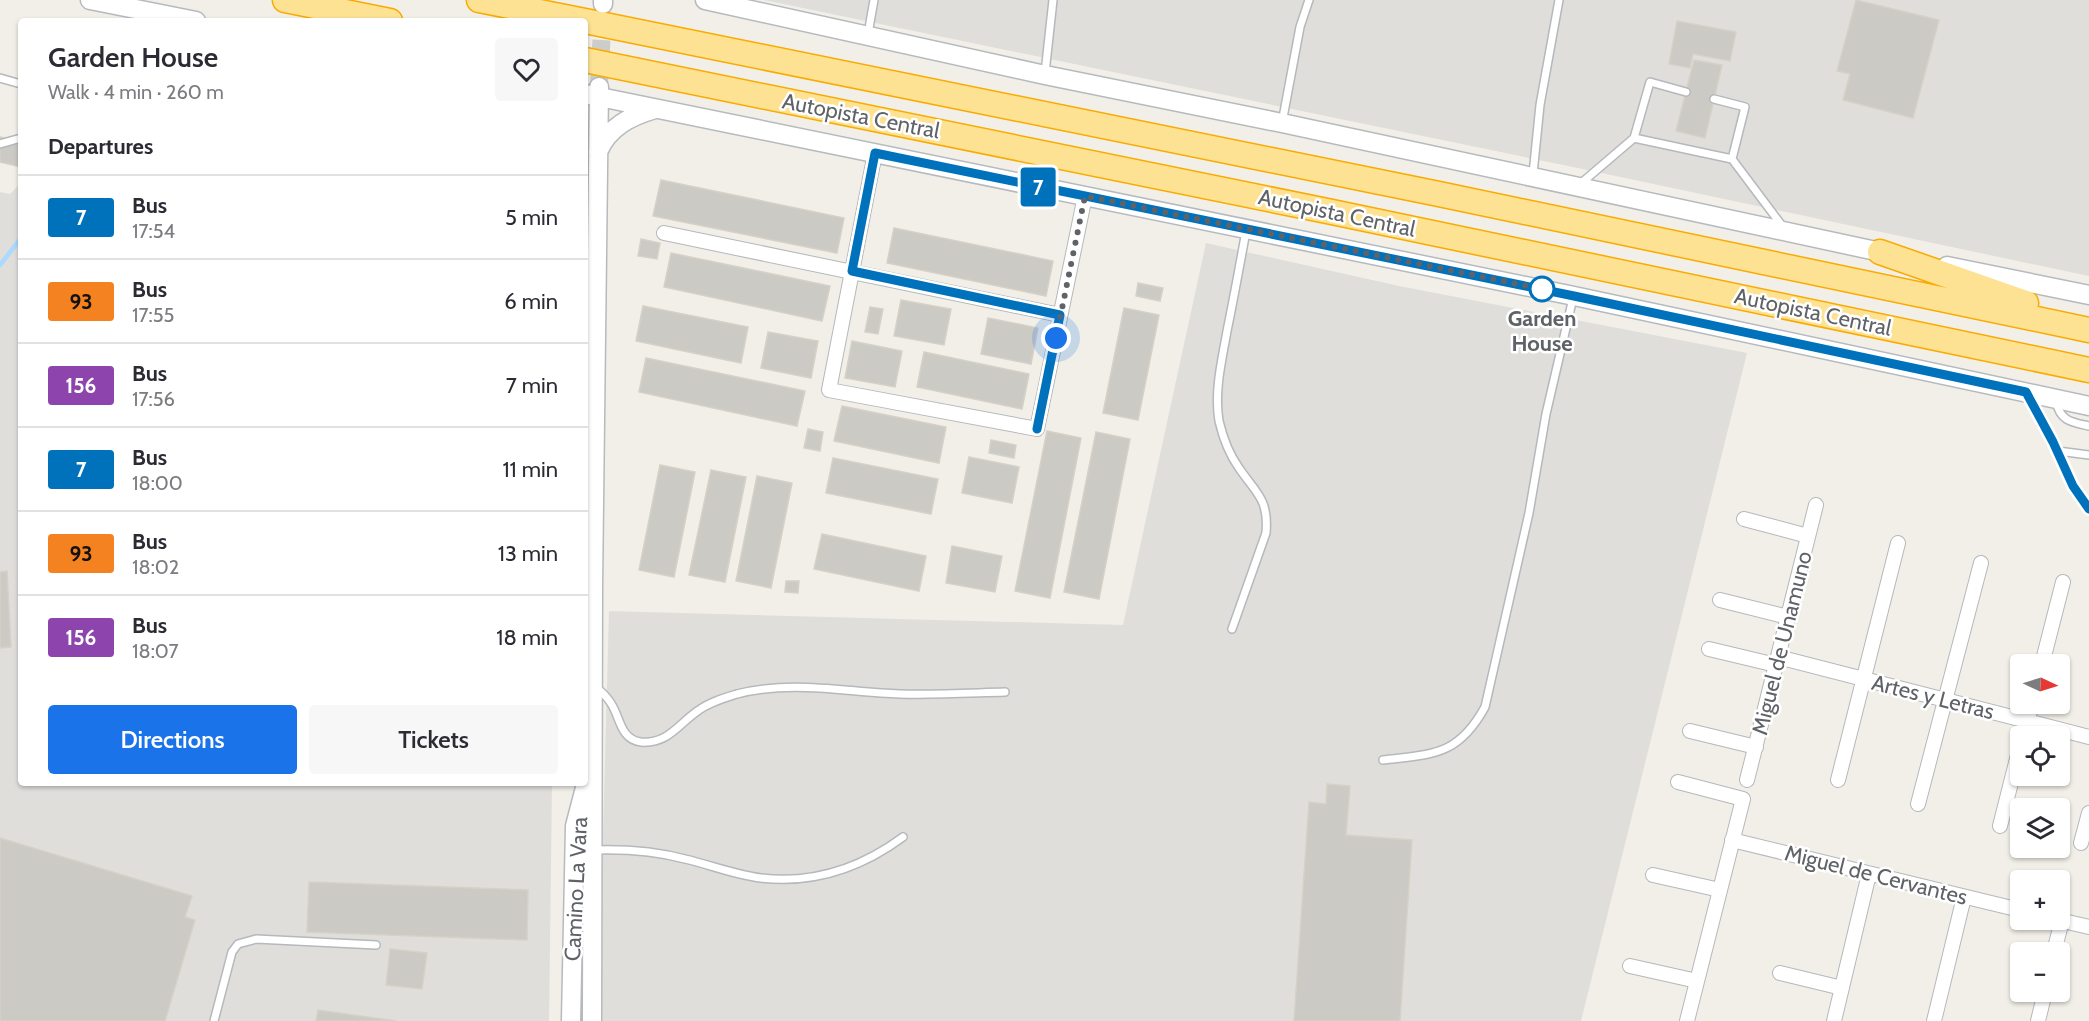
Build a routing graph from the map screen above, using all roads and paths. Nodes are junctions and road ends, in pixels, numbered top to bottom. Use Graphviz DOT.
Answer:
graph roads {
  1 [pos="90,0"];
  2 [pos="285,0"];
  3 [pos="479,0"];
  4 [pos="705,0"];
  5 [pos="874,0"];
  6 [pos="1053,0"];
  7 [pos="1309,0"];
  8 [pos="1559,0"];
  9 [pos="173,18"];
  10 [pos="375,18"];
  11 [pos="570,18"];
  12 [pos="588,22"];
  13 [pos="868,36"];
  14 [pos="588,61"];
  15 [pos="1045,75"];
  16 [pos="0,78"];
  17 [pos="18,83"];
  18 [pos="594,92"];
  19 [pos="1686,92"];
  20 [pos="1714,99"];
  21 [pos="656,109"];
  22 [pos="1282,123"];
  23 [pos="1634,138"];
  24 [pos="18,139"];
  25 [pos="0,144"];
  26 [pos="597,153"];
  27 [pos="875,153"];
  28 [pos="1732,159"];
  29 [pos="1533,177"];
  30 [pos="1577,187"];
  31 [pos="1085,196"];
  32 [pos="1246,229"];
  33 [pos="1787,232"];
  34 [pos="664,234"];
  35 [pos="1880,252"];
  36 [pos="852,271"];
  37 [pos="2089,295"];
  38 [pos="1574,296"];
  39 [pos="1060,315"];
  40 [pos="2086,329"];
  41 [pos="2089,370"];
  42 [pos="2026,392"];
  43 [pos="2056,399"];
  44 [pos="2089,406"];
  45 [pos="2089,426"];
  46 [pos="2058,451"];
  47 [pos="2089,455"];
  48 [pos="1816,505"];
  49 [pos="2089,510"];
  50 [pos="1744,519"];
  51 [pos="590,533"];
  52 [pos="1808,536"];
  53 [pos="1898,543"];
  54 [pos="589,554"];
  55 [pos="1981,563"];
  56 [pos="2062,582"];
  57 [pos="1720,600"];
  58 [pos="1788,617"];
  59 [pos="1232,629"];
  60 [pos="1709,649"];
  61 [pos="2044,654"];
  62 [pos="1777,661"];
  63 [pos="1864,679"];
  64 [pos="593,684"];
  65 [pos="1005,692"];
  66 [pos="1945,700"];
  67 [pos="2029,714"];
  68 [pos="2027,721"];
  69 [pos="2026,726"];
  70 [pos="1690,731"];
  71 [pos="2089,737"];
  72 [pos="1756,747"];
  73 [pos="592,759"];
  74 [pos="1383,760"];
  75 [pos="588,775"];
  76 [pos="1747,780"];
  77 [pos="1838,780"];
  78 [pos="1678,782"];
  79 [pos="585,786"];
  80 [pos="2010,786"];
  81 [pos="1918,804"];
  82 [pos="2089,813"];
  83 [pos="2000,826"];
  84 [pos="903,837"];
  85 [pos="1732,840"];
  86 [pos="2081,843"];
  87 [pos="592,850"];
  88 [pos="1869,874"];
  89 [pos="1653,875"];
  90 [pos="1720,890"];
  91 [pos="1964,897"];
  92 [pos="2010,908"];
  93 [pos="2070,922"];
  94 [pos="2089,927"];
  95 [pos="376,945"];
  96 [pos="1630,966"];
  97 [pos="1780,973"];
  98 [pos="1697,981"];
  99 [pos="1842,988"];
  100 [pos="2043,1002"];
  101 [pos="214,1021"];
  102 [pos="571,1021"];
  103 [pos="592,1021"];
  104 [pos="1687,1021"];
  105 [pos="1834,1021"];
  106 [pos="1935,1021"];
  107 [pos="2038,1021"];
  1 -- 9 [label="street"];
  2 -- 10 [label="highway"];
  3 -- 11 [label="highway, Autopista Central"];
  4 -- 13 [label="street"];
  5 -- 13 [label="lane"];
  6 -- 15 [label="lane"];
  7 -- 22 [label="lane"];
  8 -- 29 [label="lane"];
  12 -- 40 [label="highway, Autopista Central"];
  13 -- 15 [label="street"];
  14 -- 41 [label="highway, Autopista Central"];
  15 -- 22 [label="street"];
  16 -- 17 [label="lane"];
  18 -- 21 [label="street"];
  18 -- 26 [label="street, Camino La Vara"];
  19 -- 23 [label="lane"];
  20 -- 28 [label="lane"];
  21 -- 26 [label="street"];
  21 -- 27 [label="street"];
  22 -- 29 [label="street"];
  23 -- 28 [label="lane"];
  23 -- 30 [label="lane"];
  24 -- 25 [label="lane"];
  26 -- 51 [label="street, Camino La Vara"];
  27 -- 31 [label="street"];
  27 -- 36 [label="street"];
  28 -- 33 [label="lane"];
  29 -- 30 [label="street"];
  30 -- 33 [label="street"];
  31 -- 32 [label="street"];
  31 -- 39 [label="street"];
  32 -- 38 [label="street"];
  32 -- 59 [label="lane"];
  33 -- 35 [label="street"];
  34 -- 36 [label="street"];
  35 -- 37 [label="street"];
  35 -- 40 [label="highway"];
  36 -- 39 [label="street"];
  36 -- 39 [label="street"];
  38 -- 42 [label="street"];
  38 -- 74 [label="lane"];
  42 -- 43 [label="street"];
  42 -- 46 [label="lane"];
  43 -- 44 [label="street"];
  43 -- 45 [label="lane"];
  46 -- 47 [label="lane"];
  46 -- 49 [label="lane"];
  48 -- 52 [label="street, Miguel de Unamuno"];
  50 -- 52 [label="street"];
  51 -- 54 [label="street, Camino La Vara"];
  52 -- 58 [label="street, Miguel de Unamuno"];
  53 -- 63 [label="street"];
  54 -- 64 [label="street, Camino La Vara"];
  55 -- 66 [label="street"];
  56 -- 61 [label="street"];
  57 -- 58 [label="street"];
  58 -- 62 [label="street, Miguel de Unamuno"];
  60 -- 62 [label="street, Artes y Letras"];
  62 -- 63 [label="street, Artes y Letras"];
  62 -- 72 [label="street, Miguel de Unamuno"];
  63 -- 66 [label="street, Artes y Letras"];
  63 -- 77 [label="street"];
  64 -- 65 [label="lane"];
  64 -- 73 [label="street, Camino La Vara"];
  66 -- 68 [label="street, Artes y Letras"];
  66 -- 81 [label="street"];
  67 -- 68 [label="street"];
  68 -- 69 [label="street"];
  68 -- 71 [label="street, Artes y Letras"];
  70 -- 72 [label="street"];
  72 -- 76 [label="street, Miguel de Unamuno"];
  73 -- 75 [label="street, Camino La Vara"];
  73 -- 87 [label="street, Camino La Vara"];
  78 -- 85 [label="street"];
  79 -- 102 [label="street, Camino La Vara"];
  80 -- 83 [label="street"];
  82 -- 86 [label="street"];
  84 -- 87 [label="lane"];
  85 -- 88 [label="street, Miguel de Cervantes"];
  85 -- 90 [label="street"];
  87 -- 103 [label="street, Camino La Vara"];
  88 -- 91 [label="street, Miguel de Cervantes"];
  88 -- 99 [label="street"];
  89 -- 90 [label="street"];
  90 -- 98 [label="street"];
  91 -- 92 [label="street, Miguel de Cervantes"];
  91 -- 106 [label="street"];
  93 -- 94 [label="street"];
  95 -- 101 [label="lane"];
  96 -- 98 [label="street"];
  97 -- 99 [label="street"];
  98 -- 104 [label="street"];
  99 -- 105 [label="street"];
  100 -- 107 [label="street"];
}
